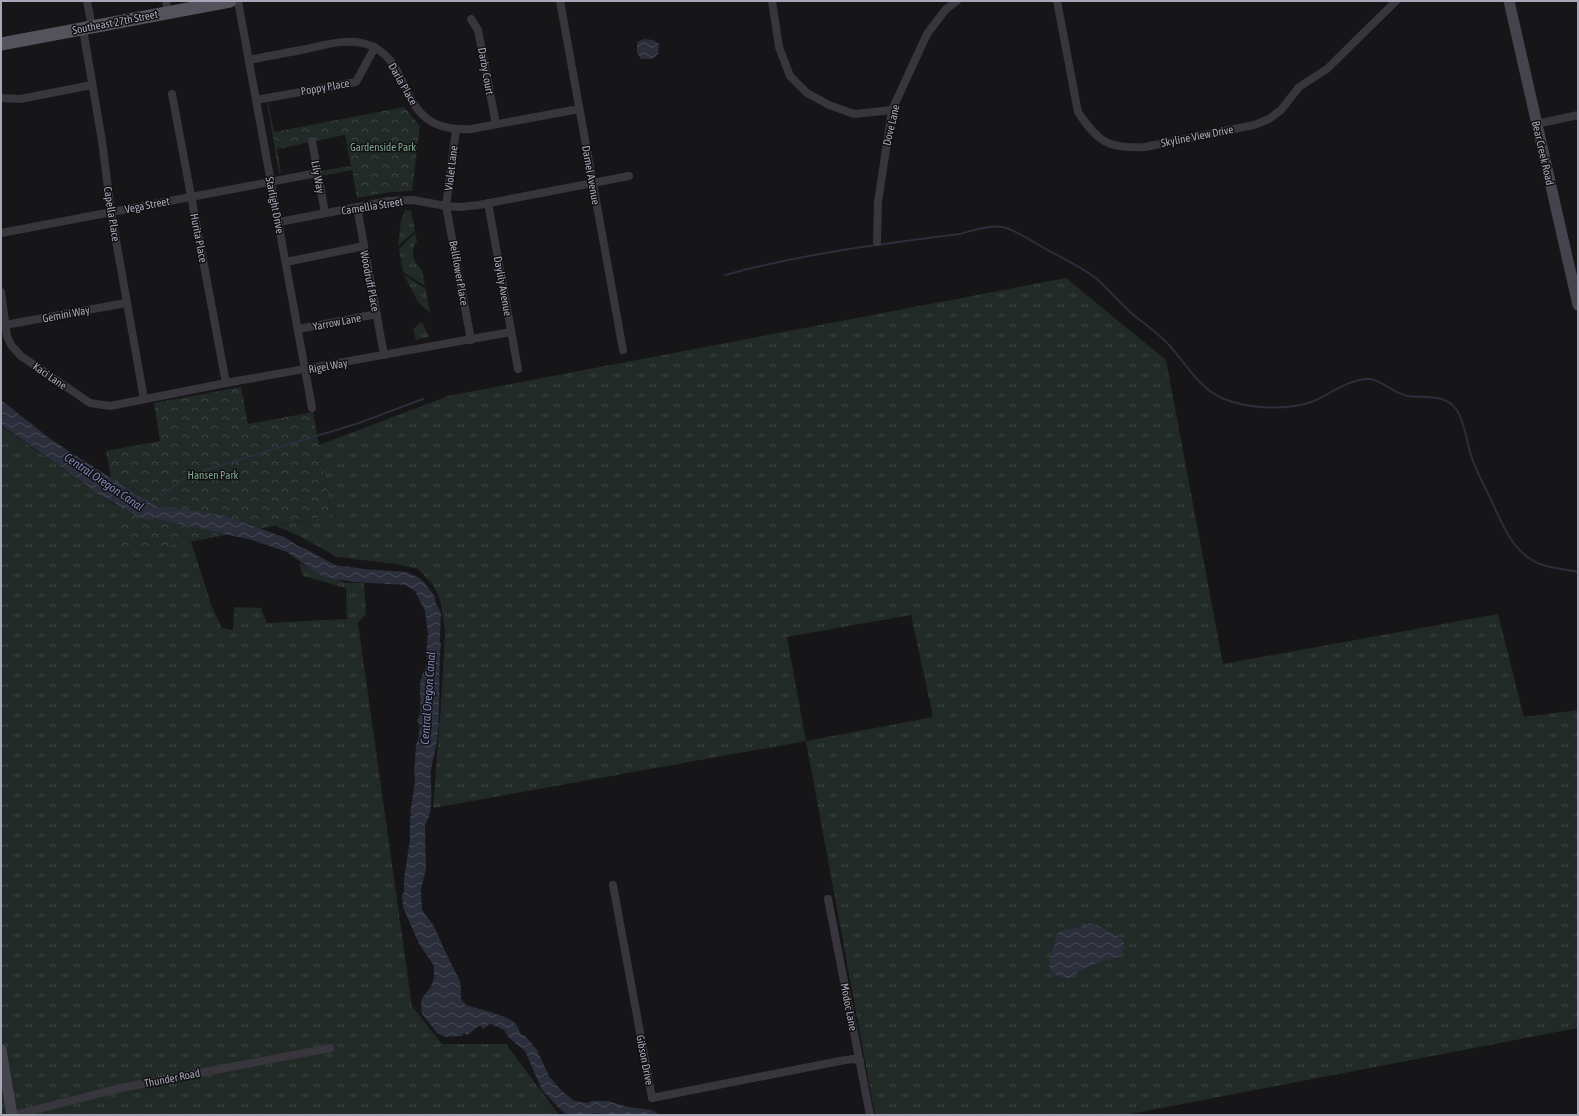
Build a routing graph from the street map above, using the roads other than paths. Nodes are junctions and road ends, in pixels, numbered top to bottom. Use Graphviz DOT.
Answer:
graph roads {
  1 [pos="87,1"];
  2 [pos="230,1"];
  3 [pos="238,1"];
  4 [pos="560,1"];
  5 [pos="772,1"];
  6 [pos="957,1"];
  7 [pos="1057,1"];
  8 [pos="1396,1"];
  9 [pos="1509,1"];
  10 [pos="167,7"];
  11 [pos="471,19"];
  12 [pos="87,28"];
  13 [pos="1,44"];
  14 [pos="375,48"];
  15 [pos="249,60"];
  16 [pos="92,85"];
  17 [pos="172,94"];
  18 [pos="1,98"];
  19 [pos="256,100"];
  20 [pos="579,109"];
  21 [pos="892,110"];
  22 [pos="1578,116"];
  23 [pos="496,124"];
  24 [pos="1536,124"];
  25 [pos="456,130"];
  26 [pos="312,141"];
  27 [pos="317,173"];
  28 [pos="629,176"];
  29 [pos="270,182"];
  30 [pos="592,184"];
  31 [pos="191,196"];
  32 [pos="488,203"];
  33 [pos="446,206"];
  34 [pos="357,207"];
  35 [pos="111,212"];
  36 [pos="325,213"];
  37 [pos="279,222"];
  38 [pos="1,233"];
  39 [pos="877,242"];
  40 [pos="364,246"];
  41 [pos="286,262"];
  42 [pos="1,292"];
  43 [pos="126,303"];
  44 [pos="1578,305"];
  45 [pos="376,314"];
  46 [pos="5,325"];
  47 [pos="298,329"];
  48 [pos="511,332"];
  49 [pos="471,340"];
  50 [pos="622,350"];
  51 [pos="384,355"];
  52 [pos="518,369"];
  53 [pos="305,370"];
  54 [pos="226,383"];
  55 [pos="144,399"];
  56 [pos="312,408"];
  57 [pos="613,885"];
  58 [pos="828,899"];
  59 [pos="330,1048"];
  60 [pos="1,1050"];
  61 [pos="860,1061"];
  62 [pos="14,1115"];
  63 [pos="870,1115"];
  1 -- 12 [label="street, Capella Place"];
  2 -- 10 [label="main road, Southeast 27th Street"];
  3 -- 15 [label="street, Starlight Drive"];
  4 -- 20 [label="street, Darnel Avenue"];
  5 -- 21 [label="street"];
  6 -- 21 [label="street, Dove Lane"];
  7 -- 8 [label="street, Skyline View Drive"];
  9 -- 24 [label="street, Bear Creek Road"];
  10 -- 12 [label="main road, Southeast 27th Street"];
  11 -- 23 [label="street, Darby Court"];
  12 -- 13 [label="main road, Southeast 27th Street"];
  12 -- 16 [label="street, Capella Place"];
  14 -- 15 [label="street, Darla Place"];
  14 -- 19 [label="street, Poppy Place"];
  14 -- 25 [label="street, Darla Place"];
  15 -- 19 [label="street, Starlight Drive"];
  16 -- 18 [label="street"];
  16 -- 35 [label="street, Capella Place"];
  17 -- 31 [label="street, Hurita Place"];
  19 -- 29 [label="street, Starlight Drive"];
  20 -- 23 [label="street, Darla Place"];
  20 -- 30 [label="street, Darnel Avenue"];
  21 -- 39 [label="street, Dove Lane"];
  22 -- 24 [label="street"];
  23 -- 25 [label="street, Darla Place"];
  24 -- 44 [label="street, Bear Creek Road"];
  25 -- 33 [label="street, Violet Lane"];
  26 -- 27 [label="street, Lily Way"];
  27 -- 29 [label="street, Vega Street"];
  27 -- 36 [label="street, Lily Way"];
  28 -- 30 [label="street, Camellia Street"];
  29 -- 31 [label="street, Vega Street"];
  29 -- 37 [label="street, Starlight Drive"];
  30 -- 32 [label="street, Camellia Street"];
  30 -- 50 [label="street, Darnel Avenue"];
  31 -- 35 [label="street, Vega Street"];
  31 -- 54 [label="street, Hurita Place"];
  32 -- 33 [label="street, Camellia Street"];
  32 -- 48 [label="street, Daylily Avenue"];
  33 -- 34 [label="street, Camellia Street"];
  33 -- 49 [label="street, Bellflower Place"];
  34 -- 36 [label="street, Camellia Street"];
  34 -- 40 [label="street, Woodruff Place"];
  35 -- 38 [label="street, Vega Street"];
  35 -- 43 [label="street, Capella Place"];
  36 -- 37 [label="street, Camellia Street"];
  37 -- 41 [label="street, Starlight Drive"];
  40 -- 41 [label="street"];
  40 -- 45 [label="street, Woodruff Place"];
  41 -- 47 [label="street, Starlight Drive"];
  42 -- 46 [label="street, Kaci Lane"];
  43 -- 46 [label="street, Gemini Way"];
  43 -- 55 [label="street, Capella Place"];
  45 -- 47 [label="street, Yarrow Lane"];
  45 -- 51 [label="street, Woodruff Place"];
  46 -- 55 [label="street, Kaci Lane"];
  47 -- 53 [label="street, Starlight Drive"];
  48 -- 49 [label="street, Rigel Way"];
  48 -- 52 [label="street, Daylily Avenue"];
  49 -- 51 [label="street, Rigel Way"];
  51 -- 53 [label="street, Rigel Way"];
  53 -- 54 [label="street, Rigel Way"];
  53 -- 56 [label="street, Starlight Drive"];
  54 -- 55 [label="street, Rigel Way"];
  57 -- 61 [label="street, Gibson Drive"];
  58 -- 61 [label="street, Modoc Lane"];
  59 -- 62 [label="street, Thunder Road"];
  60 -- 62 [label="street"];
  61 -- 63 [label="street, Modoc Lane"];
}
